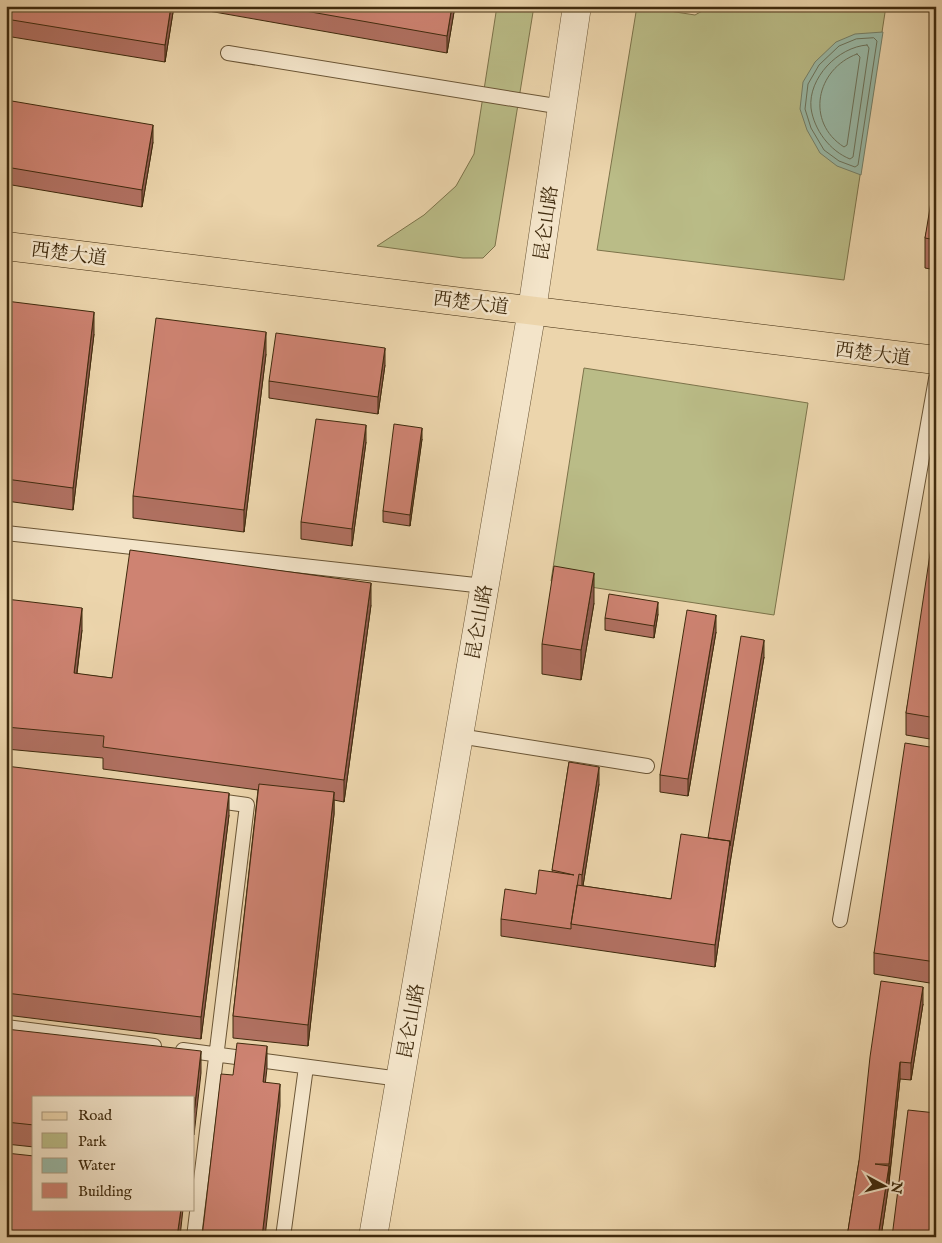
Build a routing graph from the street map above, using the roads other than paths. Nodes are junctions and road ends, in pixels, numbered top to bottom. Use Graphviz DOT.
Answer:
graph roads {
  1 [pos="577,6"];
  2 [pos="228,53"];
  3 [pos="562,107"];
  4 [pos="6,246"];
  5 [pos="532,310"];
  6 [pos="936,360"];
  7 [pos="936,379"];
  8 [pos="6,533"];
  9 [pos="484,586"];
  10 [pos="459,736"];
  11 [pos="647,766"];
  12 [pos="199,798"];
  13 [pos="840,920"];
  14 [pos="6,1027"];
  15 [pos="217,1055"];
  16 [pos="306,1067"];
  17 [pos="400,1079"];
  18 [pos="197,1180"];
  19 [pos="194,1237"];
  20 [pos="283,1237"];
  21 [pos="373,1237"];
  1 -- 3 [label="street, 昆仑山路"];
  2 -- 3 [label="lane"];
  3 -- 5 [label="street, 昆仑山路"];
  4 -- 5 [label="main road, 西楚大道"];
  5 -- 6 [label="main road, 西楚大道"];
  5 -- 9 [label="street, 昆仑山路"];
  7 -- 13 [label="lane"];
  8 -- 9 [label="lane"];
  9 -- 10 [label="street, 昆仑山路"];
  10 -- 11 [label="lane"];
  10 -- 17 [label="street, 昆仑山路"];
  12 -- 15 [label="lane"];
  14 -- 15 [label="lane"];
  15 -- 16 [label="lane"];
  15 -- 18 [label="lane"];
  16 -- 17 [label="lane"];
  16 -- 20 [label="lane"];
  17 -- 21 [label="street, 昆仑山路"];
  18 -- 19 [label="lane"];
}
